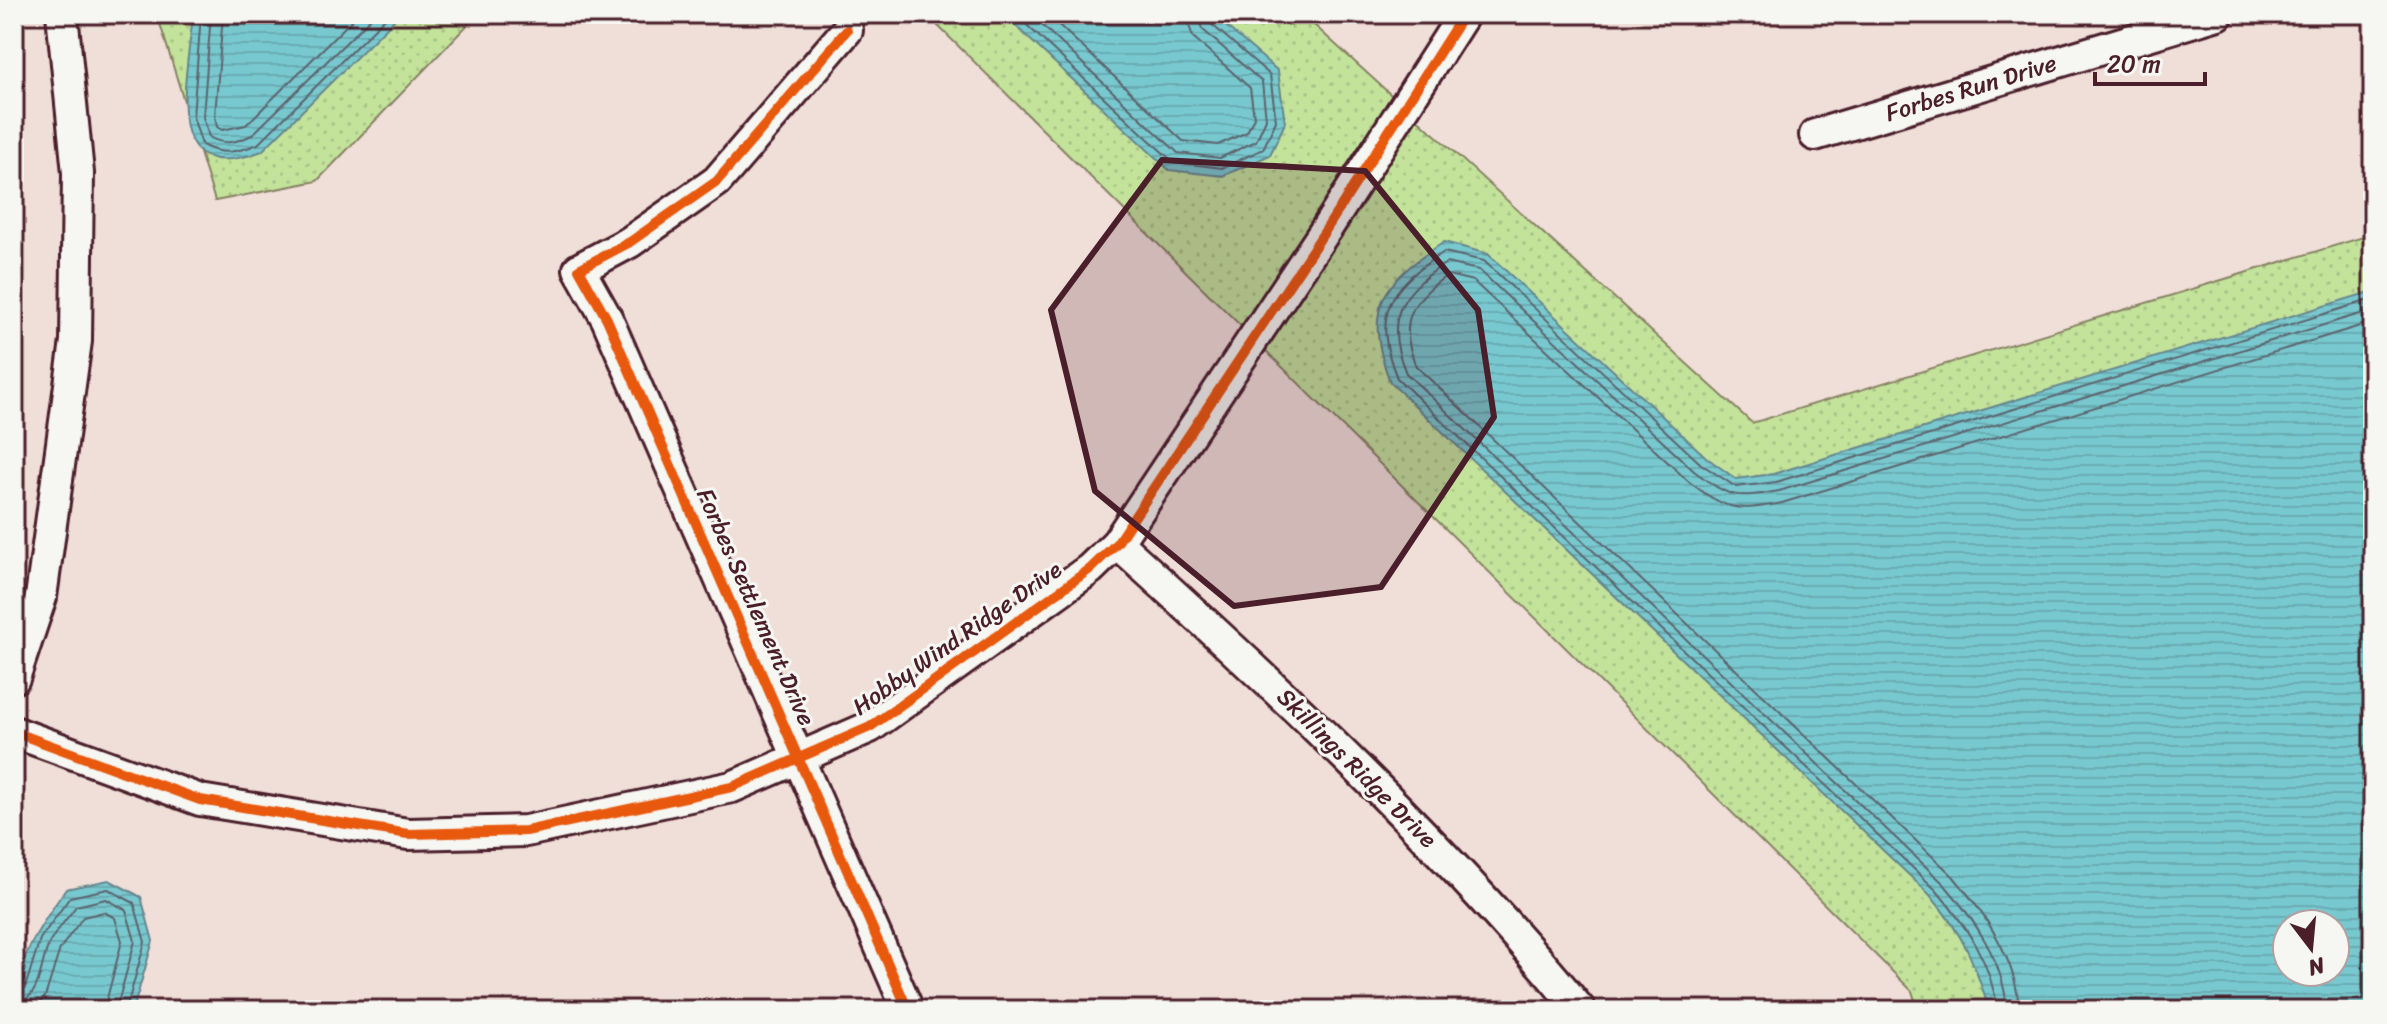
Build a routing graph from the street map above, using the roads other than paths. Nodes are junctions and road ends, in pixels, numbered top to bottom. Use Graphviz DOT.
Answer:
graph roads {
  1 [pos="62,14"];
  2 [pos="1464,14"];
  3 [pos="2218,14"];
  4 [pos="847,30"];
  5 [pos="1815,135"];
  6 [pos="1117,543"];
  7 [pos="14,678"];
  8 [pos="14,732"];
  9 [pos="800,757"];
  10 [pos="908,1010"];
  11 [pos="1580,1010"];
  1 -- 7 [label="street"];
  2 -- 6 [label="street, Hobby Wind Ridge Drive"];
  3 -- 5 [label="street, Forbes Run Drive"];
  4 -- 9 [label="street, Forbes Settlement Drive"];
  6 -- 9 [label="street, Hobby Wind Ridge Drive"];
  6 -- 11 [label="street, Skillings Ridge Drive"];
  8 -- 9 [label="street, Hobby Wind Ridge Drive"];
  9 -- 10 [label="street, Forbes Settlement Drive"];
}
